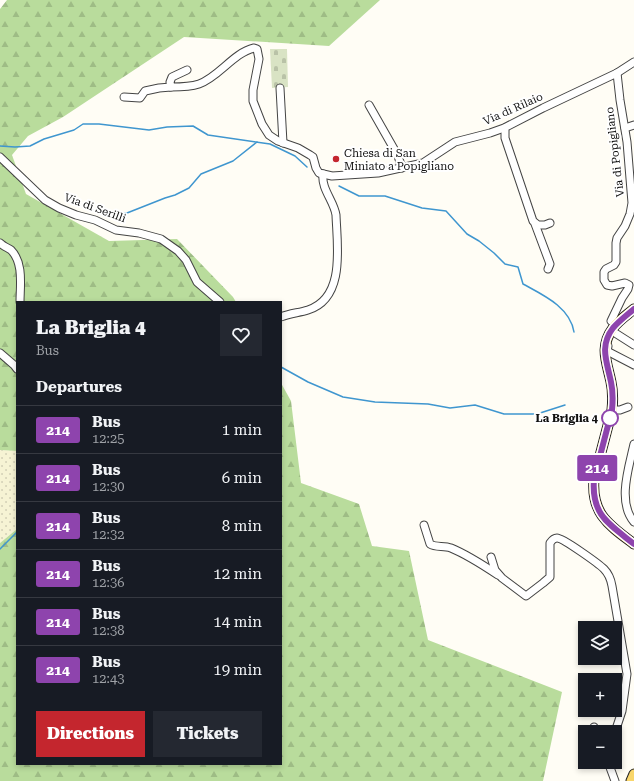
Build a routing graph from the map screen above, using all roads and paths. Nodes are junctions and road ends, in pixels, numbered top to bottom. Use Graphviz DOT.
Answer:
graph roads {
  1 [pos="634,62"];
  2 [pos="187,70"];
  3 [pos="617,73"];
  4 [pos="171,87"];
  5 [pos="280,88"];
  6 [pos="124,97"];
  7 [pos="369,106"];
  8 [pos="634,125"];
  9 [pos="505,128"];
  10 [pos="625,128"];
  11 [pos="283,143"];
  12 [pos="0,157"];
  13 [pos="402,168"];
  14 [pos="323,174"];
  15 [pos="550,223"];
  16 [pos="536,224"];
  17 [pos="0,243"];
  18 [pos="548,269"];
  19 [pos="631,288"];
  20 [pos="20,301"];
  21 [pos="219,301"];
  22 [pos="634,309"];
  23 [pos="282,317"];
  24 [pos="614,327"];
  25 [pos="634,345"];
  26 [pos="605,347"];
  27 [pos="0,353"];
  28 [pos="634,366"];
  29 [pos="16,368"];
  30 [pos="628,407"];
  31 [pos="612,410"];
  32 [pos="634,444"];
  33 [pos="634,522"];
  34 [pos="424,525"];
  35 [pos="634,544"];
  36 [pos="491,558"];
  37 [pos="502,578"];
  38 [pos="617,725"];
  39 [pos="611,769"];
  40 [pos="634,774"];
  41 [pos="615,781"];
  42 [pos="631,781"];
  1 -- 3 [label="street, Via di Rilaio"];
  2 -- 4 [label="street"];
  3 -- 9 [label="street, Via di Rilaio"];
  3 -- 10 [label="street, Via di Popigliano"];
  4 -- 6 [label="street"];
  4 -- 11 [label="street"];
  5 -- 11 [label="street"];
  7 -- 13 [label="street"];
  8 -- 10 [label="street"];
  9 -- 13 [label="street, Via di Rilaio"];
  9 -- 16 [label="street"];
  10 -- 19 [label="street, Via di Popigliano"];
  11 -- 14 [label="street"];
  12 -- 21 [label="street, Via di Serilli"];
  13 -- 14 [label="street, Via di Rilaio"];
  14 -- 23 [label="street"];
  15 -- 16 [label="street"];
  16 -- 18 [label="street"];
  17 -- 20 [label="street"];
  19 -- 24 [label="street, Via di Popigliano"];
  22 -- 24 [label="main road"];
  24 -- 25 [label="street"];
  24 -- 26 [label="main road"];
  26 -- 28 [label="street"];
  26 -- 31 [label="main road"];
  27 -- 29 [label="street"];
  30 -- 31 [label="street"];
  31 -- 35 [label="main road"];
  32 -- 33 [label="street"];
  34 -- 37 [label="street"];
  36 -- 37 [label="street"];
  37 -- 38 [label="street"];
  39 -- 41 [label="street"];
  40 -- 42 [label="main road"];
}
